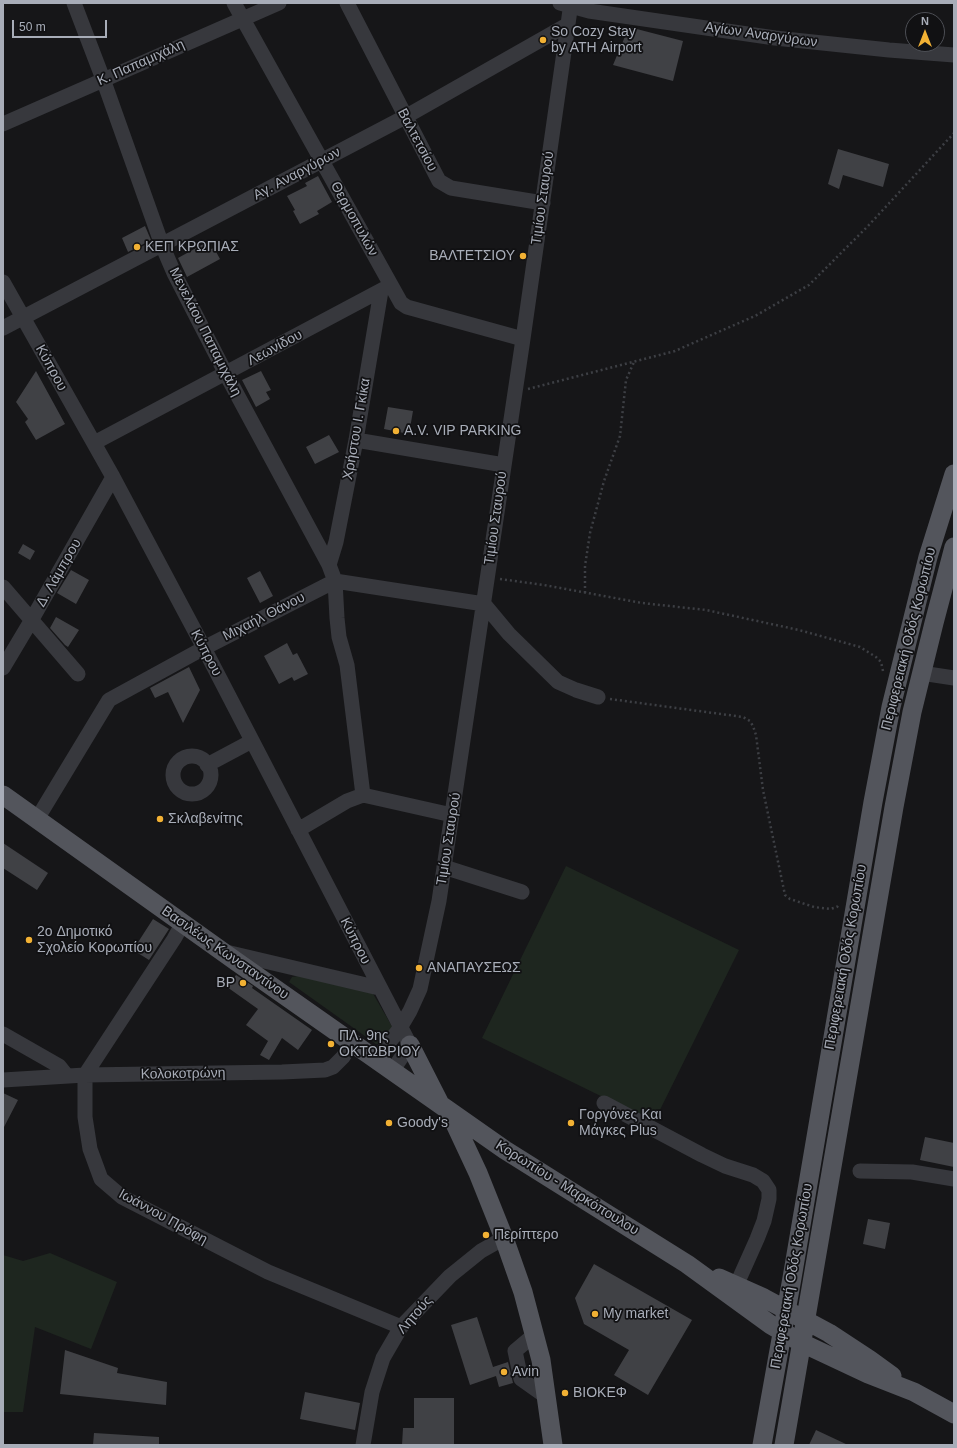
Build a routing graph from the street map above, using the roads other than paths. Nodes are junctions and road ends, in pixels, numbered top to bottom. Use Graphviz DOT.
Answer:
graph roads {
  1 [pos="74,3"];
  2 [pos="234,3"];
  3 [pos="279,3"];
  4 [pos="347,3"];
  5 [pos="567,4"];
  6 [pos="242,18"];
  7 [pos="567,24"];
  8 [pos="954,55"];
  9 [pos="103,79"];
  10 [pos="405,117"];
  11 [pos="3,124"];
  12 [pos="321,161"];
  13 [pos="543,203"];
  14 [pos="162,245"];
  15 [pos="3,282"];
  16 [pos="386,288"];
  17 [pos="23,317"];
  18 [pos="3,328"];
  19 [pos="523,339"];
  20 [pos="226,374"];
  21 [pos="356,440"];
  22 [pos="94,443"];
  23 [pos="504,465"];
  24 [pos="954,474"];
  25 [pos="113,477"];
  26 [pos="954,547"];
  27 [pos="329,565"];
  28 [pos="336,582"];
  29 [pos="3,587"];
  30 [pos="484,604"];
  31 [pos="31,620"];
  32 [pos="204,648"];
  33 [pos="3,668"];
  34 [pos="922,673"];
  35 [pos="78,674"];
  36 [pos="954,678"];
  37 [pos="598,697"];
  38 [pos="252,741"];
  39 [pos="207,765"];
  40 [pos="3,795"];
  41 [pos="363,795"];
  42 [pos="452,815"];
  43 [pos="37,820"];
  44 [pos="298,830"];
  45 [pos="444,867"];
  46 [pos="522,892"];
  47 [pos="183,924"];
  48 [pos="221,951"];
  49 [pos="379,988"];
  50 [pos="400,1028"];
  51 [pos="3,1034"];
  52 [pos="352,1043"];
  53 [pos="410,1045"];
  54 [pos="376,1060"];
  55 [pos="392,1071"];
  56 [pos="85,1075"];
  57 [pos="67,1076"];
  58 [pos="3,1080"];
  59 [pos="604,1103"];
  60 [pos="444,1108"];
  61 [pos="860,1170"];
  62 [pos="954,1179"];
  63 [pos="504,1238"];
  64 [pos="687,1264"];
  65 [pos="736,1286"];
  66 [pos="786,1310"];
  67 [pos="806,1321"];
  68 [pos="401,1327"];
  69 [pos="782,1332"];
  70 [pos="534,1335"];
  71 [pos="802,1343"];
  72 [pos="541,1360"];
  73 [pos="914,1392"];
  74 [pos="546,1396"];
  75 [pos="954,1414"];
  76 [pos="363,1445"];
  77 [pos="553,1445"];
  78 [pos="565,1445"];
  79 [pos="762,1445"];
  80 [pos="784,1445"];
  1 -- 9 [label="street, Μενελάου Παπαμιχάλη"];
  2 -- 6 [label="street, Θερμοπυλών"];
  3 -- 6 [label="street, Κ. Παπαμιχάλη"];
  4 -- 10 [label="street, Βαλτετσίου"];
  5 -- 7 [label="street, Τιμίου Σταυρού"];
  5 -- 8 [label="street, Αγίων Αναργύρων"];
  6 -- 9 [label="street, Κ. Παπαμιχάλη"];
  6 -- 12 [label="street, Θερμοπυλών"];
  7 -- 10 [label="street, Αγ. Αναργύρων"];
  7 -- 13 [label="street, Τιμίου Σταυρού"];
  9 -- 11 [label="street, Κ. Παπαμιχάλη"];
  9 -- 14 [label="street, Μενελάου Παπαμιχάλη"];
  10 -- 12 [label="street, Αγ. Αναργύρων"];
  10 -- 13 [label="street, Βαλτετσίου"];
  12 -- 14 [label="street, Αγ. Αναργύρων"];
  12 -- 16 [label="street, Θερμοπυλών"];
  13 -- 19 [label="street, Τιμίου Σταυρού"];
  14 -- 17 [label="street, Αγ. Αναργύρων"];
  14 -- 20 [label="street, Μενελάου Παπαμιχάλη"];
  15 -- 17 [label="street, Κύπρου"];
  16 -- 19 [label="street, Θερμοπυλών"];
  16 -- 20 [label="street, Λεωνίδου"];
  16 -- 21 [label="street, Χρήστου Ι. Γκίκα"];
  17 -- 18 [label="street, Αγ. Αναργύρων"];
  17 -- 22 [label="street, Κύπρου"];
  19 -- 23 [label="street, Τιμίου Σταυρού"];
  20 -- 22 [label="street, Λεωνίδου"];
  20 -- 27 [label="street, Μενελάου Παπαμιχάλη"];
  21 -- 23 [label="street"];
  21 -- 27 [label="street, Χρήστου Ι. Γκίκα"];
  22 -- 25 [label="street, Κύπρου"];
  23 -- 30 [label="street, Τιμίου Σταυρού"];
  24 -- 66 [label="main road, Περιφερειακή Οδός Κορωπίου"];
  25 -- 31 [label="street, Δ. Λάμπρου"];
  25 -- 32 [label="street, Κύπρου"];
  26 -- 34 [label="main road, Περιφερειακή Οδός Κορωπίου"];
  27 -- 28 [label="street, Μενελάου Παπαμιχάλη"];
  28 -- 30 [label="street"];
  28 -- 32 [label="street, Μιχαήλ Θάνου"];
  28 -- 41 [label="street"];
  29 -- 31 [label="street"];
  30 -- 37 [label="street"];
  30 -- 42 [label="street, Τιμίου Σταυρού"];
  31 -- 33 [label="street, Δ. Λάμπρου"];
  31 -- 35 [label="street"];
  32 -- 38 [label="street, Κύπρου"];
  32 -- 43 [label="street, Μιχαήλ Θάνου"];
  34 -- 36 [label="street"];
  34 -- 67 [label="main road, Περιφερειακή Οδός Κορωπίου"];
  38 -- 39 [label="street"];
  38 -- 44 [label="street, Κύπρου"];
  40 -- 43 [label="main road, Βασιλέως Κωνσταντίνου"];
  41 -- 42 [label="street"];
  41 -- 44 [label="street"];
  42 -- 45 [label="street, Τιμίου Σταυρού"];
  43 -- 47 [label="main road, Βασιλέως Κωνσταντίνου"];
  44 -- 49 [label="street, Κύπρου"];
  45 -- 46 [label="street"];
  45 -- 50 [label="street, Τιμίου Σταυρού"];
  47 -- 48 [label="main road, Βασιλέως Κωνσταντίνου"];
  47 -- 56 [label="street"];
  48 -- 49 [label="street"];
  48 -- 52 [label="main road, Βασιλέως Κωνσταντίνου"];
  49 -- 50 [label="street, Κύπρου"];
  50 -- 53 [label="street, Κύπρου"];
  50 -- 54 [label="street, Τιμίου Σταυρού"];
  51 -- 57 [label="street"];
  52 -- 54 [label="main road, Βασιλέως Κωνσταντίνου"];
  52 -- 56 [label="street, Κολοκοτρώνη"];
  53 -- 55 [label="street"];
  53 -- 60 [label="main road"];
  54 -- 55 [label="main road, Βασιλέως Κωνσταντίνου"];
  55 -- 60 [label="main road, Βασιλέως Κωνσταντίνου"];
  56 -- 57 [label="street, Κολοκοτρώνη"];
  56 -- 68 [label="street, Ιωάννου Πρόφη"];
  57 -- 58 [label="street, Κολοκοτρώνη"];
  59 -- 65 [label="street"];
  60 -- 63 [label="main road"];
  60 -- 64 [label="main road, Κορωπίου - Μαρκόπουλου"];
  61 -- 62 [label="street"];
  63 -- 68 [label="street, Λητούς"];
  63 -- 70 [label="main road"];
  64 -- 65 [label="main road, Κορωπίου - Μαρκόπουλου"];
  64 -- 69 [label="main road, Κορωπίου - Μαρκόπουλου"];
  65 -- 66 [label="main road, Κορωπίου - Μαρκόπουλου"];
  66 -- 67 [label="main road, Κορωπίου - Μαρκόπουλου"];
  66 -- 69 [label="main road, Περιφερειακή Οδός Κορωπίου"];
  67 -- 71 [label="main road, Περιφερειακή Οδός Κορωπίου"];
  67 -- 73 [label="main road, Κορωπίου - Μαρκόπουλου"];
  68 -- 76 [label="street, Λητούς"];
  69 -- 71 [label="main road, Κορωπίου - Μαρκόπουλου"];
  69 -- 79 [label="main road, Περιφερειακή Οδός Κορωπίου"];
  70 -- 72 [label="main road"];
  70 -- 74 [label="street"];
  71 -- 73 [label="main road, Κορωπίου - Μαρκόπουλου"];
  71 -- 80 [label="main road, Περιφερειακή Οδός Κορωπίου"];
  72 -- 74 [label="main road"];
  72 -- 78 [label="main road"];
  73 -- 75 [label="main road, Κορωπίου - Μαρκόπουλου"];
  74 -- 77 [label="main road"];
}
